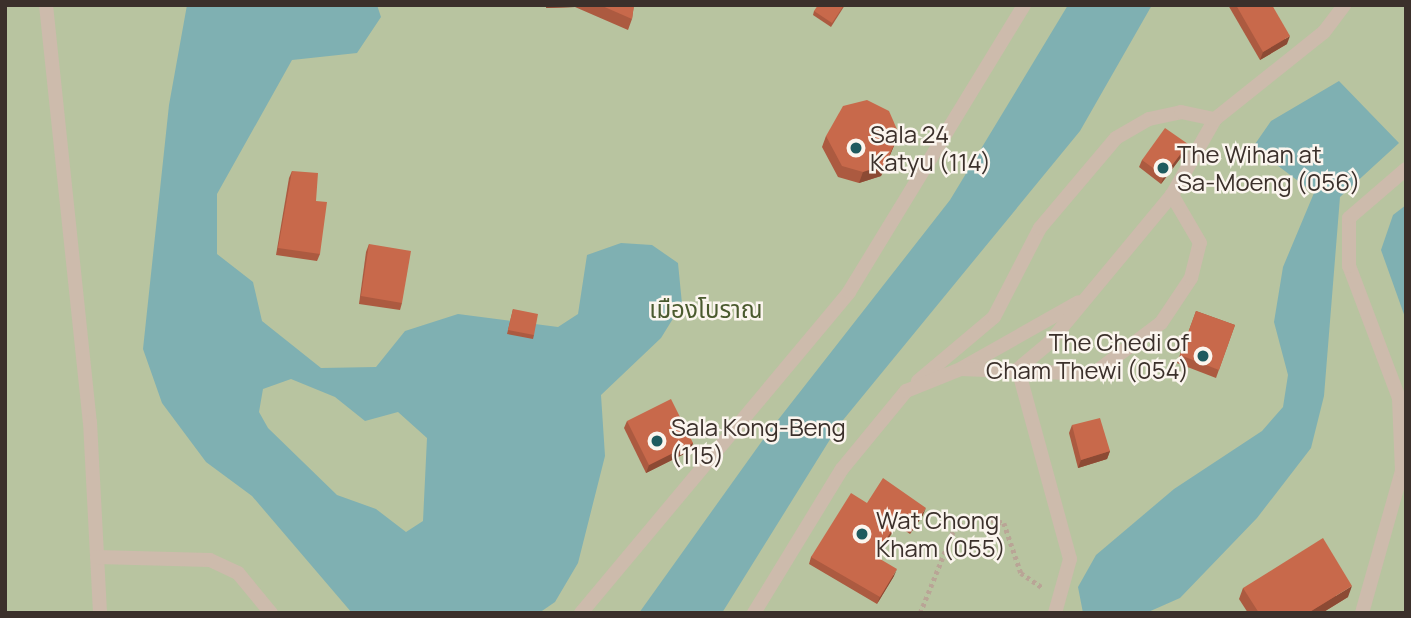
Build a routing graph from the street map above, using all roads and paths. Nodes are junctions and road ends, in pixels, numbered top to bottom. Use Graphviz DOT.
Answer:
graph roads {
  1 [pos="46,5"];
  2 [pos="1024,5"];
  3 [pos="1344,5"];
  4 [pos="1215,118"];
  5 [pos="1406,169"];
  6 [pos="1172,195"];
  7 [pos="1087,298"];
  8 [pos="961,369"];
  9 [pos="1018,369"];
  10 [pos="906,391"];
  11 [pos="1404,472"];
  12 [pos="97,557"];
  13 [pos="1060,595"];
  14 [pos="100,613"];
  15 [pos="271,613"];
  16 [pos="581,613"];
  17 [pos="754,613"];
  18 [pos="920,613"];
  19 [pos="1055,613"];
  20 [pos="1362,613"];
  1 -- 12 [label="lane"];
  2 -- 16 [label="lane"];
  3 -- 4 [label="lane"];
  4 -- 6 [label="lane"];
  4 -- 10 [label="lane"];
  5 -- 11 [label="lane"];
  6 -- 7 [label="lane"];
  6 -- 9 [label="lane"];
  7 -- 8 [label="lane"];
  7 -- 9 [label="lane"];
  8 -- 9 [label="lane"];
  8 -- 10 [label="lane"];
  9 -- 13 [label="lane"];
  10 -- 17 [label="lane"];
  11 -- 20 [label="lane"];
  12 -- 14 [label="lane"];
  12 -- 15 [label="lane"];
  13 -- 18 [label="path"];
  13 -- 19 [label="lane"];
}
